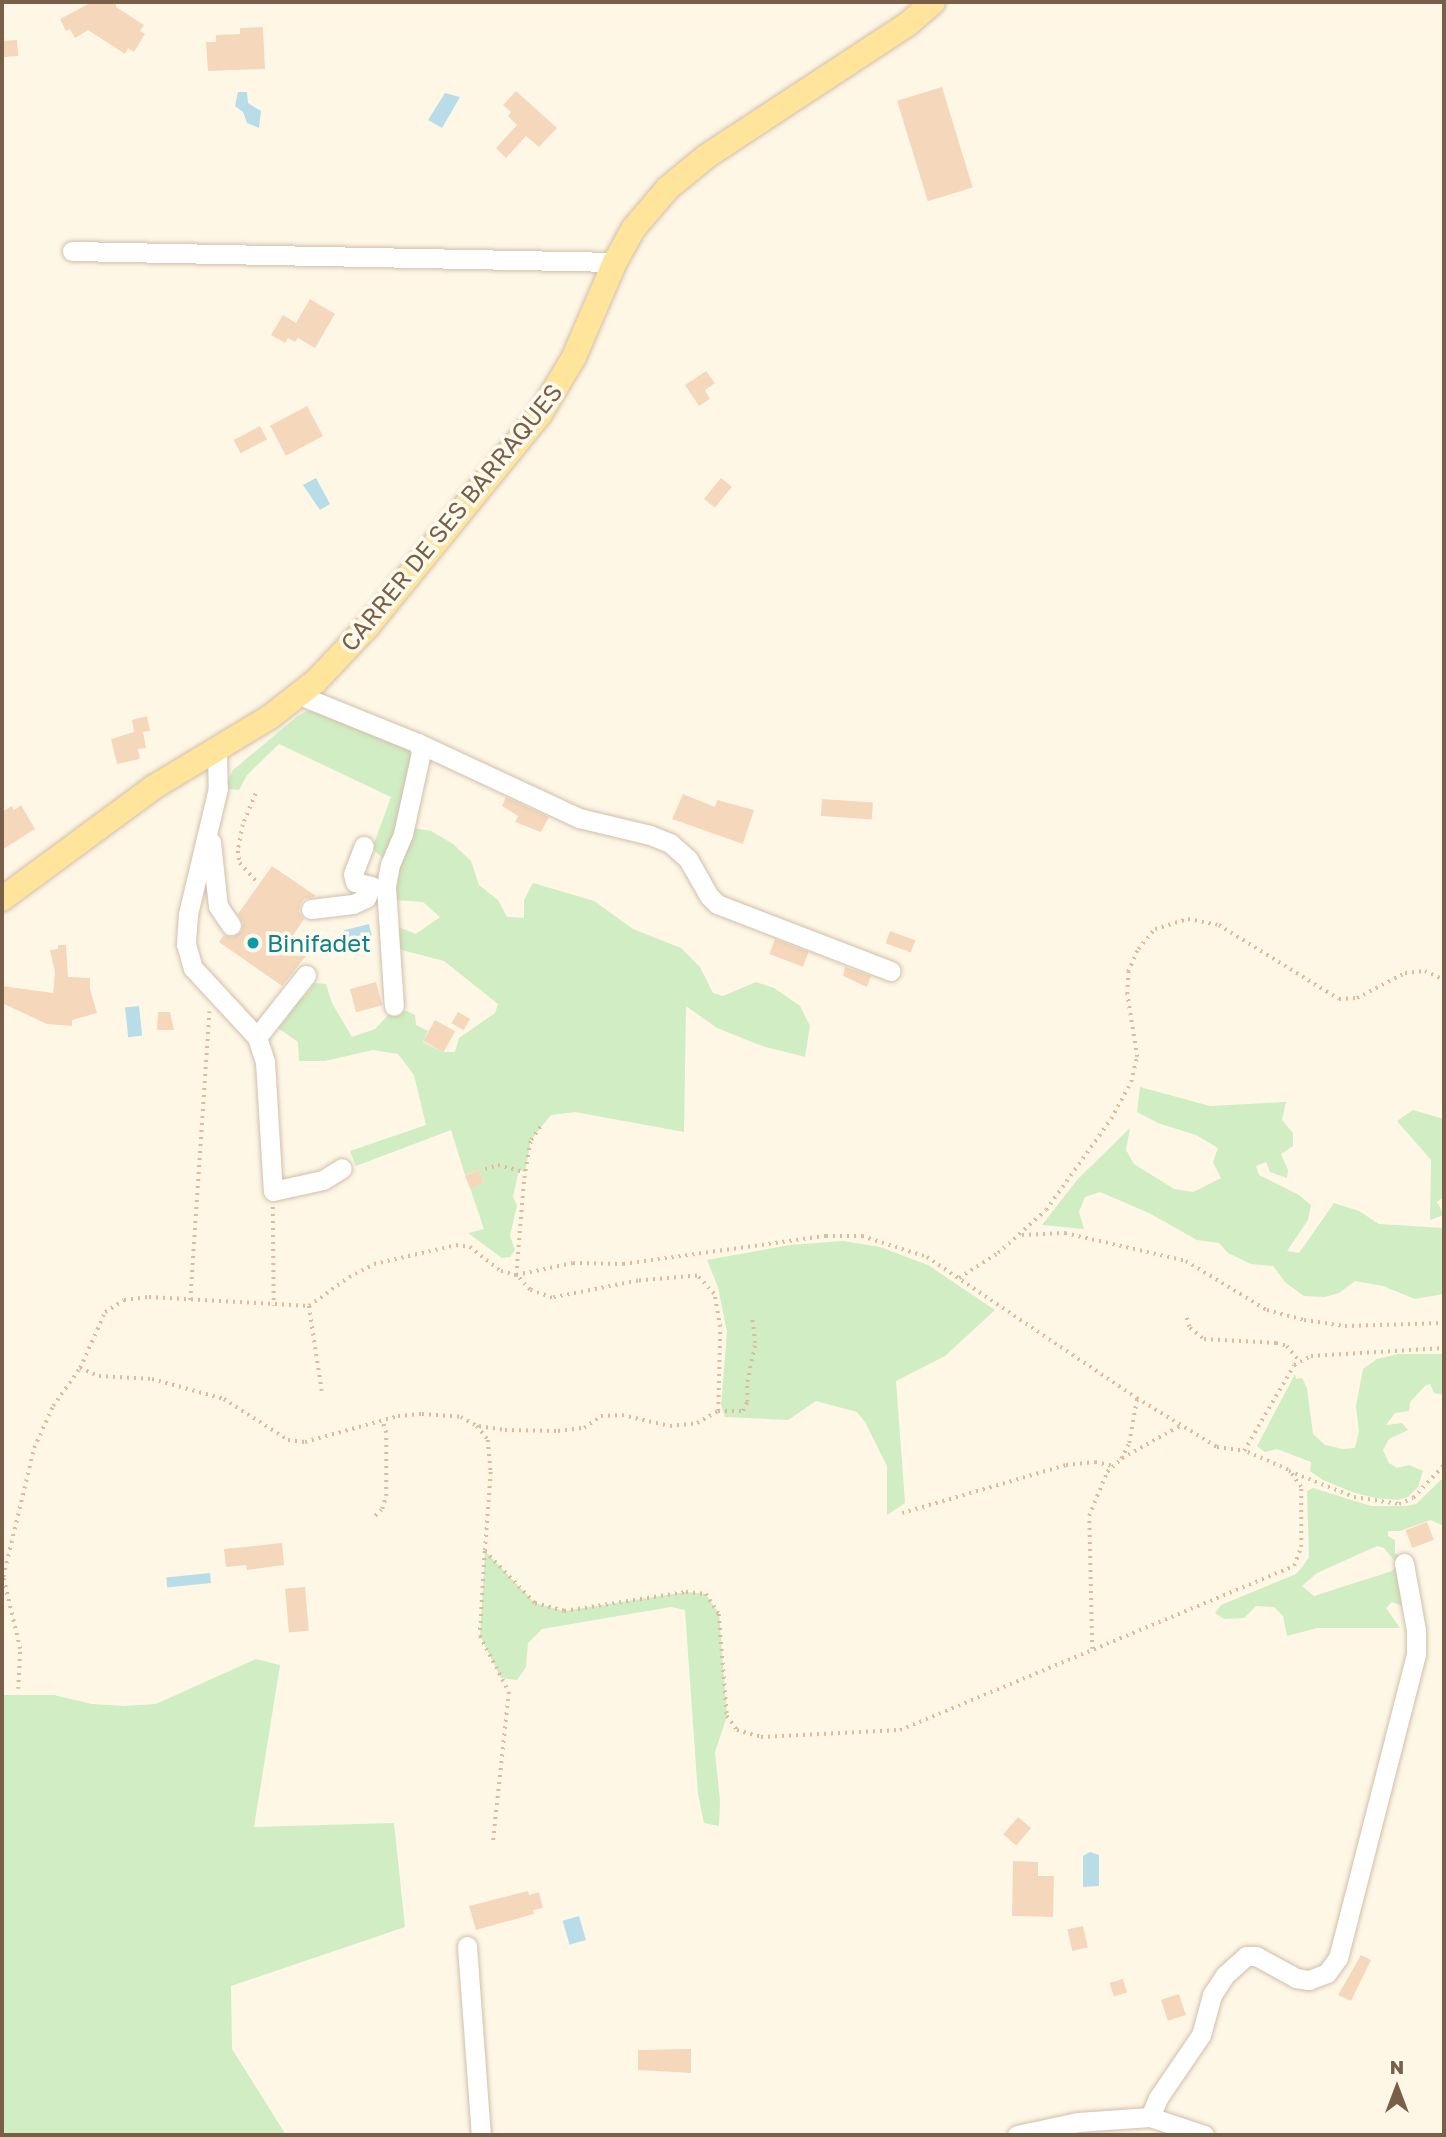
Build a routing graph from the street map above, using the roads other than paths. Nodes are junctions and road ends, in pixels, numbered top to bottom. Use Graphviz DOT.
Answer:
graph roads {
  1 [pos="933,2"];
  2 [pos="72,251"];
  3 [pos="615,262"];
  4 [pos="299,695"];
  5 [pos="418,743"];
  6 [pos="217,749"];
  7 [pos="209,824"];
  8 [pos="363,846"];
  9 [pos="2,900"];
  10 [pos="311,909"];
  11 [pos="231,925"];
  12 [pos="891,971"];
  13 [pos="306,975"];
  14 [pos="394,1006"];
  15 [pos="257,1037"];
  16 [pos="342,1168"];
  17 [pos="1404,1563"];
  18 [pos="467,1946"];
  19 [pos="1150,2118"];
  20 [pos="481,2135"];
  21 [pos="1017,2135"];
  22 [pos="1204,2135"];
  1 -- 3 [label="main road, CARRER DE SES BARRAQUES"];
  2 -- 3 [label="street"];
  3 -- 4 [label="main road, CARRER DE SES BARRAQUES"];
  4 -- 5 [label="street"];
  4 -- 6 [label="main road, CARRER DE SES BARRAQUES"];
  5 -- 12 [label="street"];
  5 -- 14 [label="street"];
  6 -- 7 [label="street"];
  6 -- 9 [label="main road, CARRER DE SES BARRAQUES"];
  7 -- 11 [label="street"];
  7 -- 15 [label="street"];
  8 -- 10 [label="street"];
  13 -- 15 [label="street"];
  15 -- 16 [label="street"];
  17 -- 19 [label="street"];
  18 -- 20 [label="street"];
  19 -- 21 [label="street"];
  19 -- 22 [label="street"];
}
